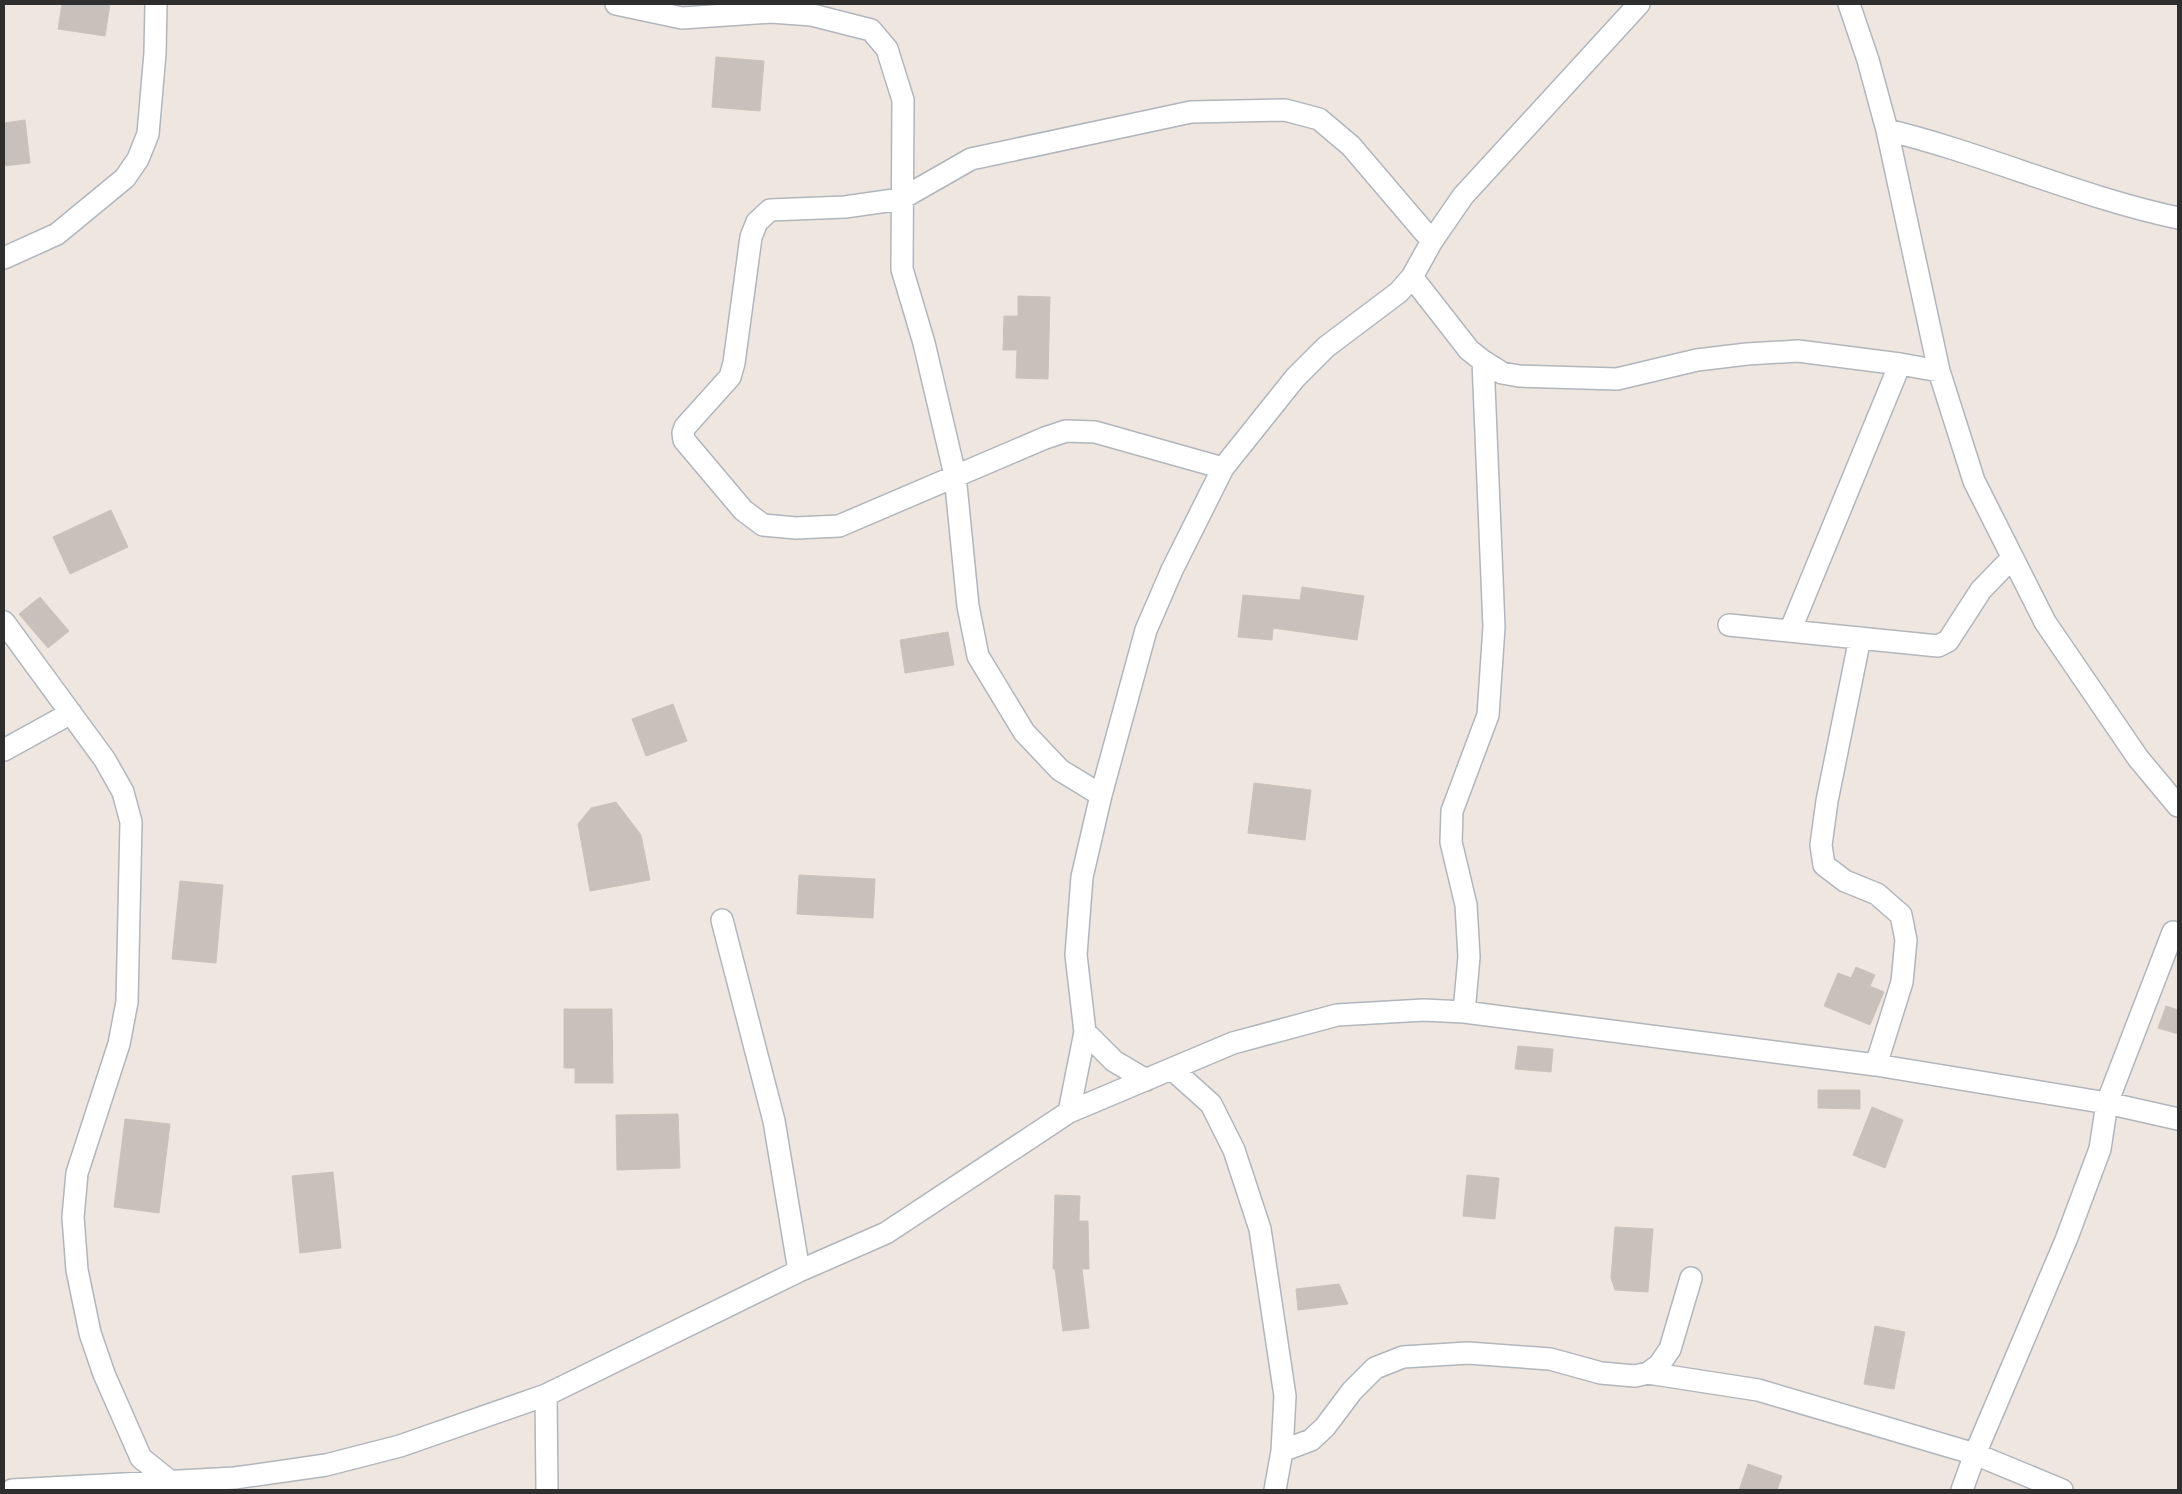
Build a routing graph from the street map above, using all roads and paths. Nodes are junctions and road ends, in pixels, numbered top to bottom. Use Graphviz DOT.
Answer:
graph roads {
  1 [pos="156,4"];
  2 [pos="616,4"];
  3 [pos="1639,4"];
  4 [pos="1849,4"];
  5 [pos="1887,130"];
  6 [pos="901,199"];
  7 [pos="2177,215"];
  8 [pos="1432,241"];
  9 [pos="4,258"];
  10 [pos="1412,277"];
  11 [pos="1482,362"];
  12 [pos="1900,364"];
  13 [pos="1939,371"];
  14 [pos="1223,468"];
  15 [pos="954,476"];
  16 [pos="2012,558"];
  17 [pos="4,622"];
  18 [pos="1728,625"];
  19 [pos="1790,631"];
  20 [pos="1860,638"];
  21 [pos="70,713"];
  22 [pos="4,750"];
  23 [pos="1101,795"];
  24 [pos="2178,806"];
  25 [pos="722,920"];
  26 [pos="2173,932"];
  27 [pos="1464,1012"];
  28 [pos="1085,1032"];
  29 [pos="1876,1065"];
  30 [pos="1172,1069"];
  31 [pos="1146,1080"];
  32 [pos="2107,1103"];
  33 [pos="1068,1112"];
  34 [pos="2178,1119"];
  35 [pos="798,1271"];
  36 [pos="1691,1278"];
  37 [pos="1648,1373"];
  38 [pos="546,1395"];
  39 [pos="1282,1451"];
  40 [pos="1975,1454"];
  41 [pos="141,1458"];
  42 [pos="128,1484"];
  43 [pos="172,1486"];
  44 [pos="12,1490"];
  45 [pos="547,1490"];
  46 [pos="1275,1490"];
  47 [pos="1962,1490"];
  48 [pos="2062,1490"];
  1 -- 9 [label="street"];
  2 -- 6 [label="street"];
  3 -- 8 [label="street"];
  4 -- 5 [label="street"];
  5 -- 7 [label="street"];
  5 -- 13 [label="street"];
  6 -- 8 [label="street"];
  6 -- 15 [label="street"];
  6 -- 15 [label="street"];
  8 -- 10 [label="street"];
  10 -- 11 [label="street"];
  10 -- 14 [label="street"];
  11 -- 12 [label="street"];
  11 -- 27 [label="street"];
  12 -- 13 [label="street"];
  12 -- 19 [label="street"];
  13 -- 16 [label="street"];
  14 -- 15 [label="street"];
  14 -- 23 [label="street"];
  15 -- 23 [label="street"];
  16 -- 20 [label="street"];
  16 -- 24 [label="street"];
  17 -- 21 [label="street"];
  18 -- 19 [label="street"];
  19 -- 20 [label="street"];
  20 -- 29 [label="street"];
  21 -- 22 [label="street"];
  21 -- 41 [label="street"];
  23 -- 28 [label="street"];
  25 -- 35 [label="street"];
  26 -- 32 [label="street"];
  27 -- 29 [label="street"];
  27 -- 30 [label="street"];
  28 -- 31 [label="street"];
  28 -- 33 [label="street"];
  29 -- 32 [label="street"];
  30 -- 31 [label="street"];
  30 -- 39 [label="street"];
  31 -- 33 [label="street"];
  32 -- 34 [label="street"];
  32 -- 40 [label="street"];
  33 -- 35 [label="street"];
  35 -- 38 [label="street"];
  36 -- 37 [label="street"];
  37 -- 39 [label="street"];
  37 -- 40 [label="street"];
  38 -- 43 [label="street"];
  38 -- 45 [label="street"];
  39 -- 46 [label="street"];
  40 -- 47 [label="street"];
  40 -- 48 [label="street"];
  41 -- 42 [label="street"];
  41 -- 43 [label="street"];
  42 -- 43 [label="street"];
  42 -- 44 [label="street"];
}
